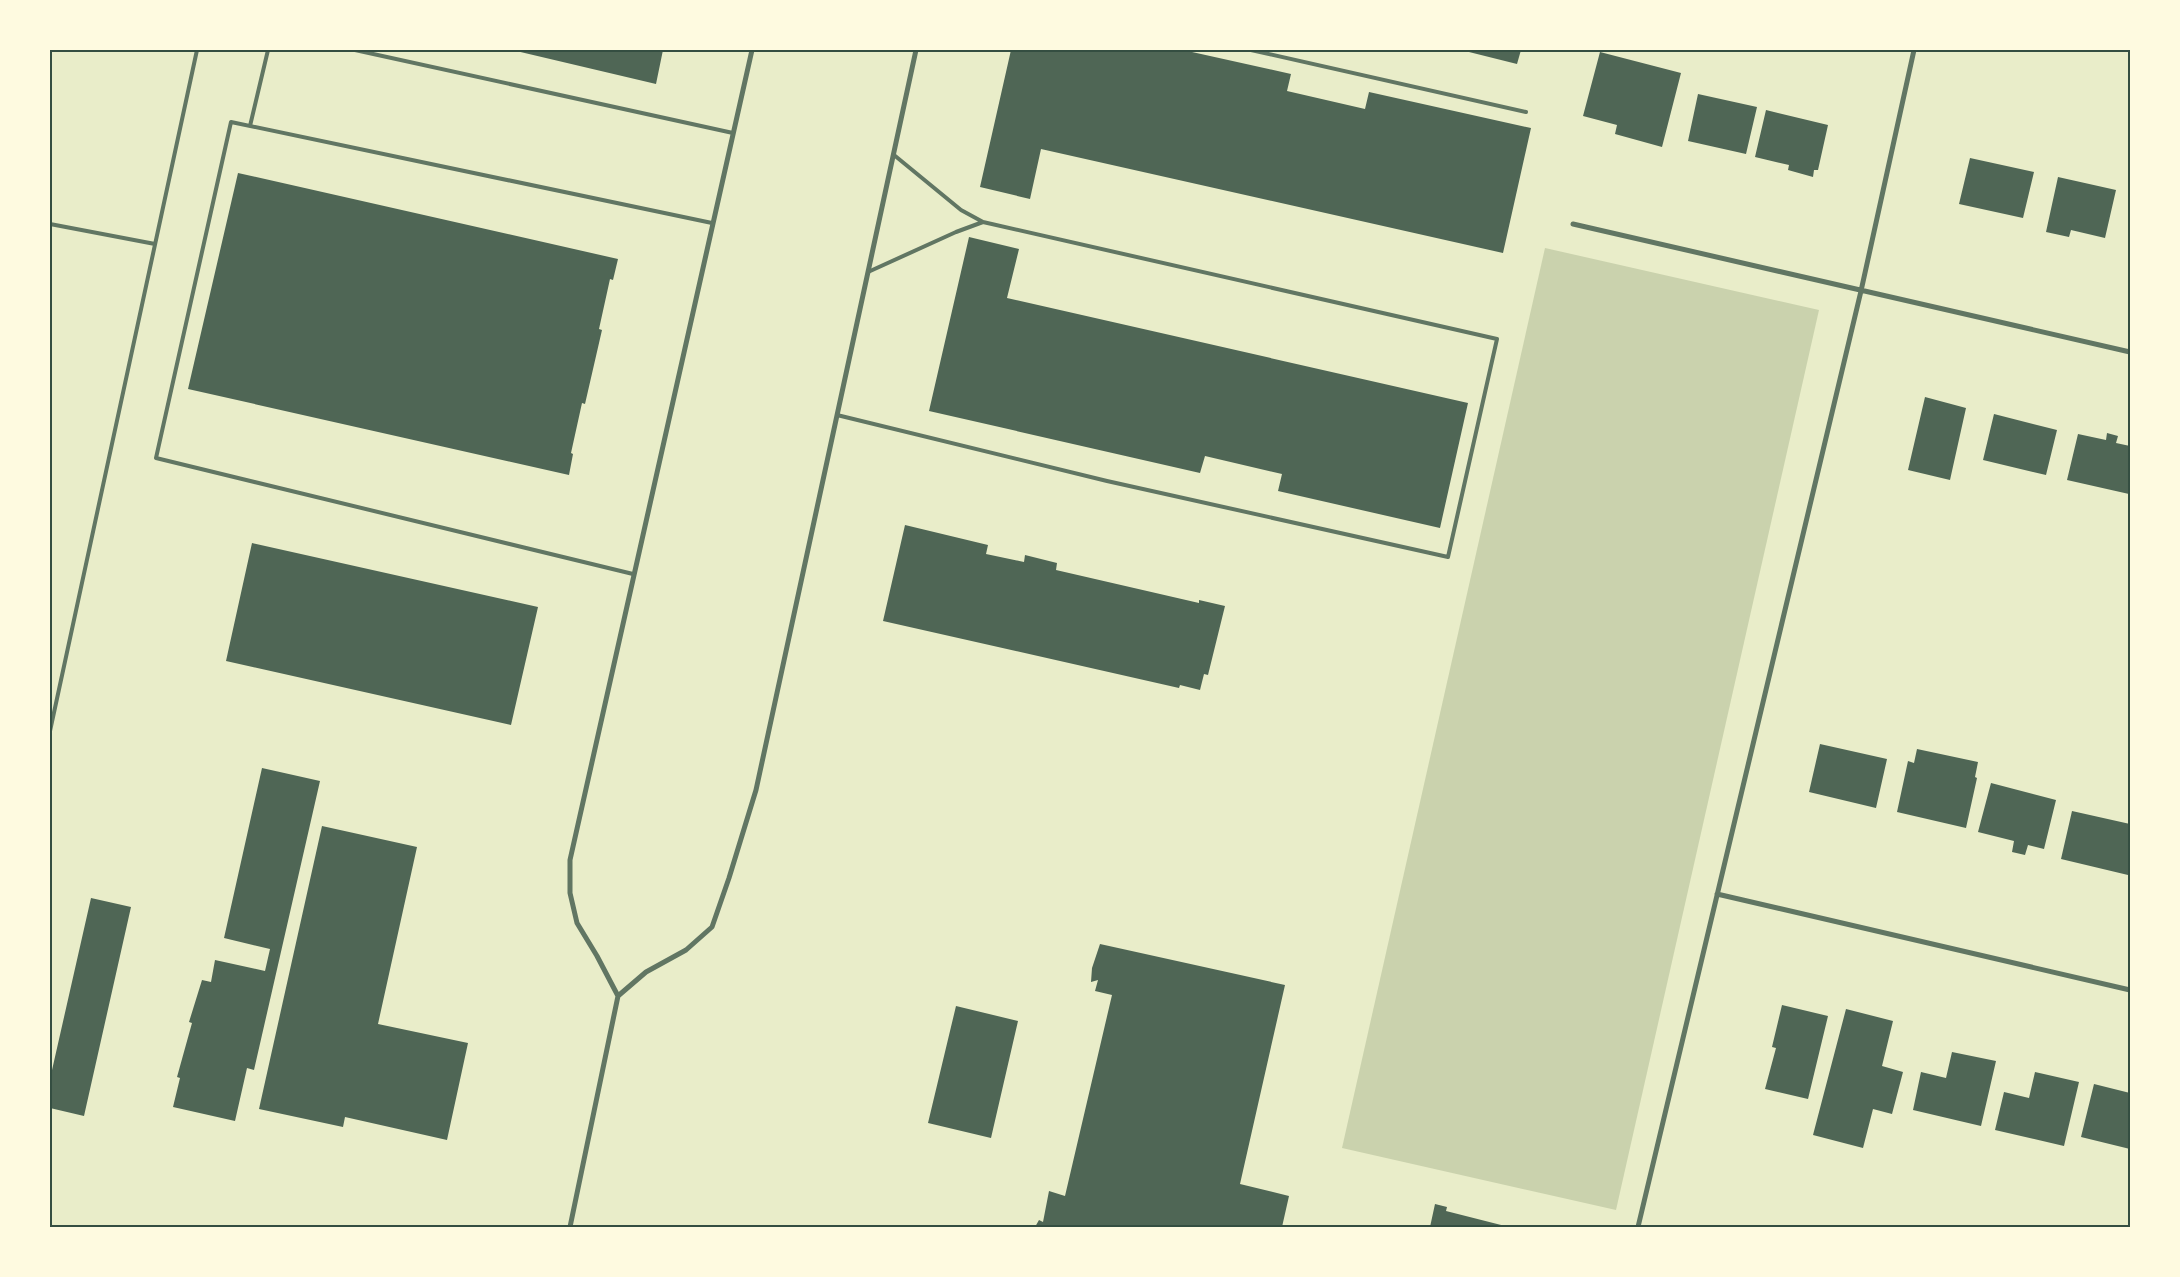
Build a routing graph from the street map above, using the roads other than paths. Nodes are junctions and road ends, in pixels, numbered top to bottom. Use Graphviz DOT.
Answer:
graph roads {
  1 [pos="197,50"];
  2 [pos="268,50"];
  3 [pos="355,50"];
  4 [pos="752,50"];
  5 [pos="916,50"];
  6 [pos="1251,50"];
  7 [pos="1914,50"];
  8 [pos="1526,112"];
  9 [pos="250,126"];
  10 [pos="733,133"];
  11 [pos="894,155"];
  12 [pos="983,222"];
  13 [pos="712,223"];
  14 [pos="50,224"];
  15 [pos="1573,224"];
  16 [pos="155,244"];
  17 [pos="868,272"];
  18 [pos="1861,291"];
  19 [pos="2130,352"];
  20 [pos="838,415"];
  21 [pos="633,574"];
  22 [pos="50,731"];
  23 [pos="1717,894"];
  24 [pos="2130,990"];
  25 [pos="618,996"];
  26 [pos="570,1227"];
  27 [pos="1638,1227"];
  1 -- 16 [label="lane"];
  2 -- 9 [label="lane"];
  3 -- 10 [label="lane"];
  4 -- 10 [label="street"];
  5 -- 11 [label="street"];
  6 -- 8 [label="lane"];
  7 -- 18 [label="street"];
  9 -- 13 [label="lane"];
  9 -- 21 [label="lane"];
  10 -- 13 [label="street"];
  11 -- 12 [label="lane"];
  11 -- 17 [label="street"];
  12 -- 17 [label="lane"];
  12 -- 20 [label="lane"];
  13 -- 21 [label="street"];
  14 -- 16 [label="lane"];
  15 -- 18 [label="street"];
  16 -- 22 [label="lane"];
  17 -- 20 [label="street"];
  18 -- 19 [label="street"];
  18 -- 23 [label="street"];
  20 -- 25 [label="street"];
  21 -- 25 [label="street"];
  23 -- 24 [label="street"];
  23 -- 27 [label="street"];
  25 -- 26 [label="street"];
}
